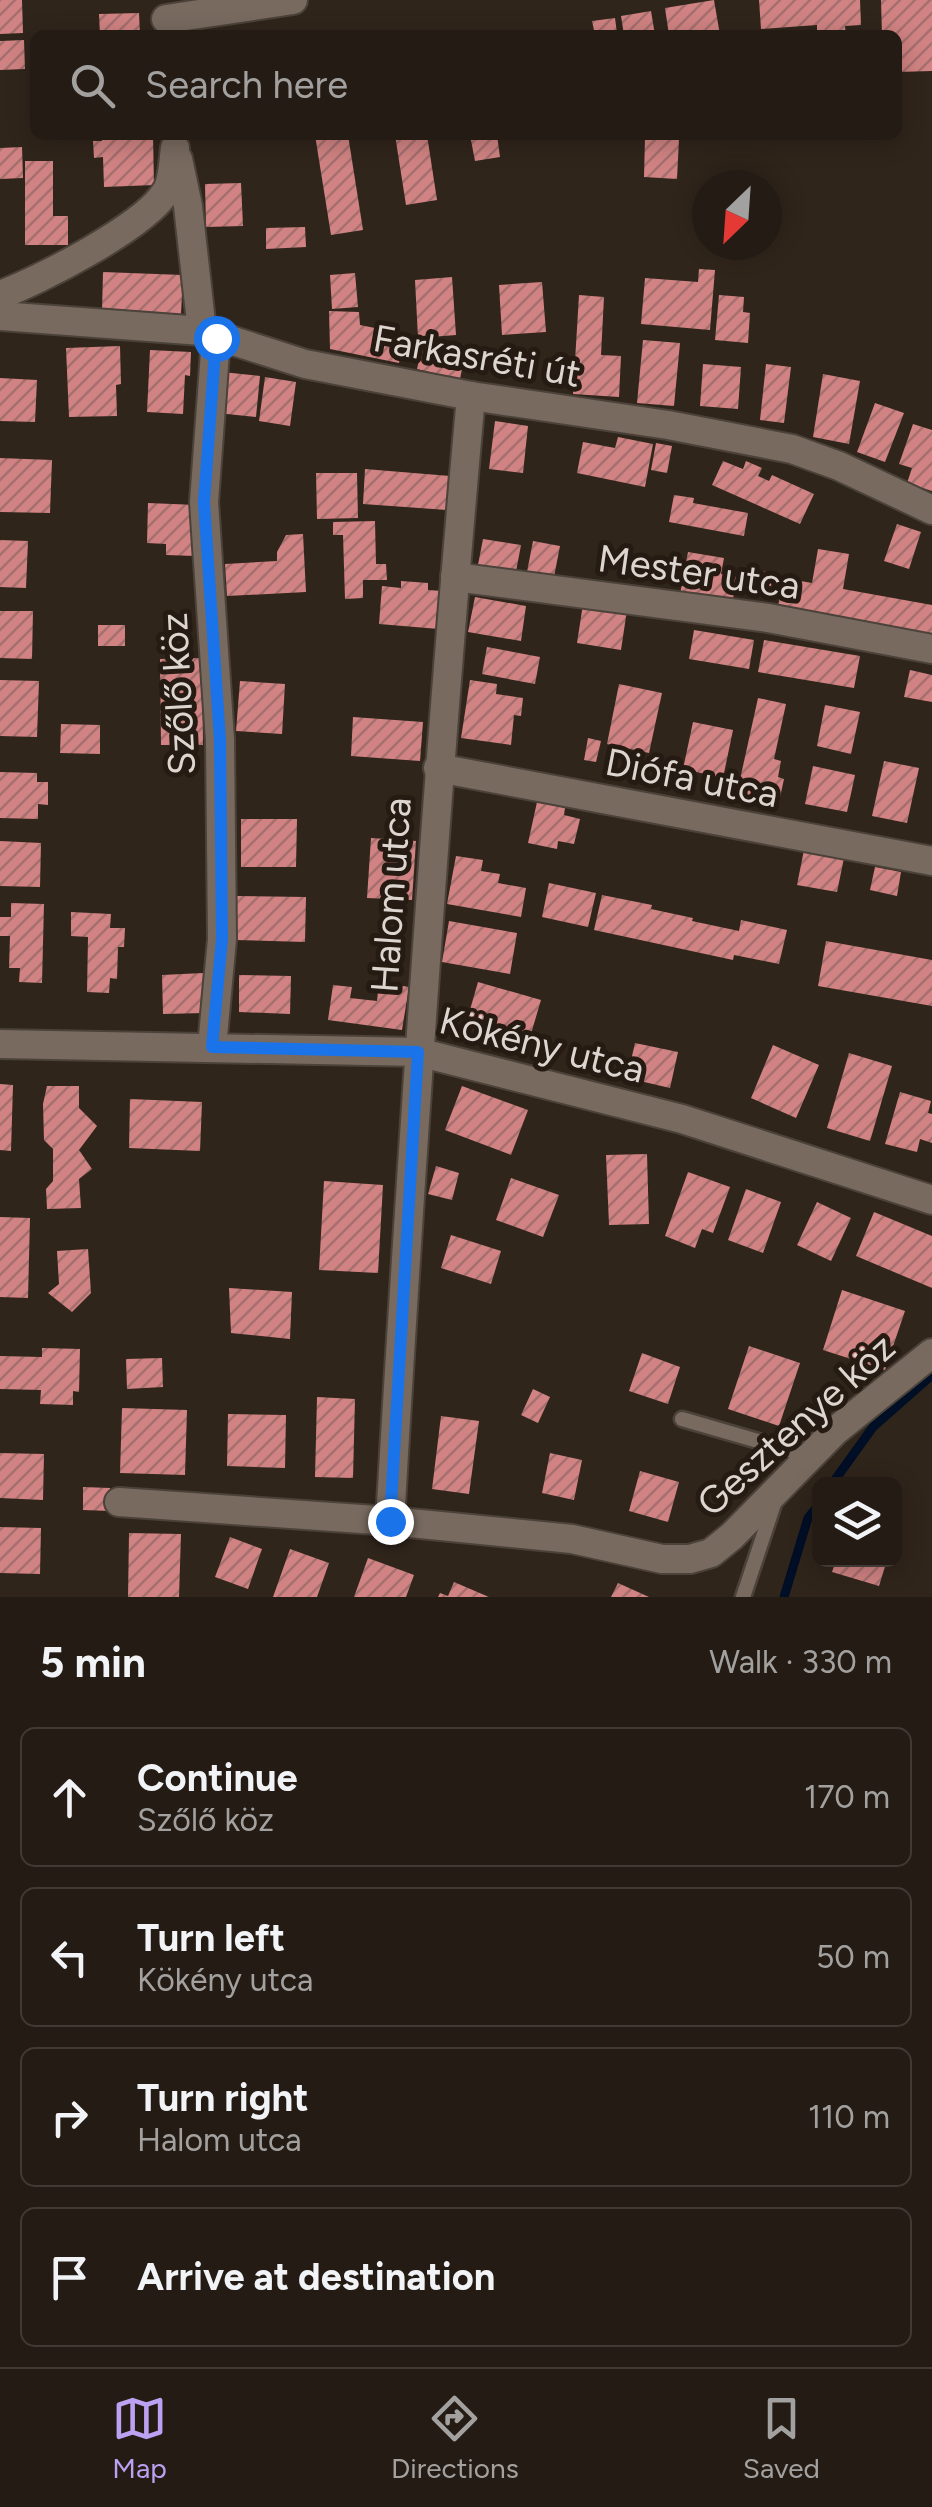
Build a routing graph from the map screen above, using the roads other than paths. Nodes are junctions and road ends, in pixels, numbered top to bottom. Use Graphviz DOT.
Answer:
graph roads {
  1 [pos="293,0"];
  2 [pos="166,18"];
  3 [pos="175,141"];
  4 [pos="13,290"];
  5 [pos="13,317"];
  6 [pos="209,334"];
  7 [pos="471,396"];
  8 [pos="932,510"];
  9 [pos="454,577"];
  10 [pos="932,649"];
  11 [pos="438,768"];
  12 [pos="932,861"];
  13 [pos="0,1044"];
  14 [pos="212,1047"];
  15 [pos="418,1052"];
  16 [pos="932,1200"];
  17 [pos="932,1353"];
  18 [pos="682,1420"];
  19 [pos="811,1456"];
  20 [pos="778,1491"];
  21 [pos="119,1502"];
  22 [pos="390,1521"];
  23 [pos="743,1597"];
  1 -- 2 [label="street"];
  3 -- 4 [label="street"];
  3 -- 6 [label="street, Szőlő köz"];
  4 -- 5 [label="street"];
  5 -- 6 [label="street, Farkasréti út"];
  6 -- 7 [label="street, Farkasréti út"];
  6 -- 14 [label="street, Szőlő köz"];
  7 -- 8 [label="street, Farkasréti út"];
  7 -- 9 [label="street, Halom utca"];
  9 -- 10 [label="street, Mester utca"];
  9 -- 11 [label="street, Halom utca"];
  11 -- 12 [label="street, Diófa utca"];
  11 -- 15 [label="street, Halom utca"];
  13 -- 14 [label="street, Kökény utca"];
  14 -- 15 [label="street, Kökény utca"];
  15 -- 16 [label="street, Kökény utca"];
  15 -- 22 [label="street, Halom utca"];
  17 -- 19 [label="street, Gesztenye köz"];
  18 -- 19 [label="lane"];
  19 -- 20 [label="street, Gesztenye köz"];
  20 -- 22 [label="street, Gesztenye köz"];
  20 -- 23 [label="lane"];
  21 -- 22 [label="street"];
}
